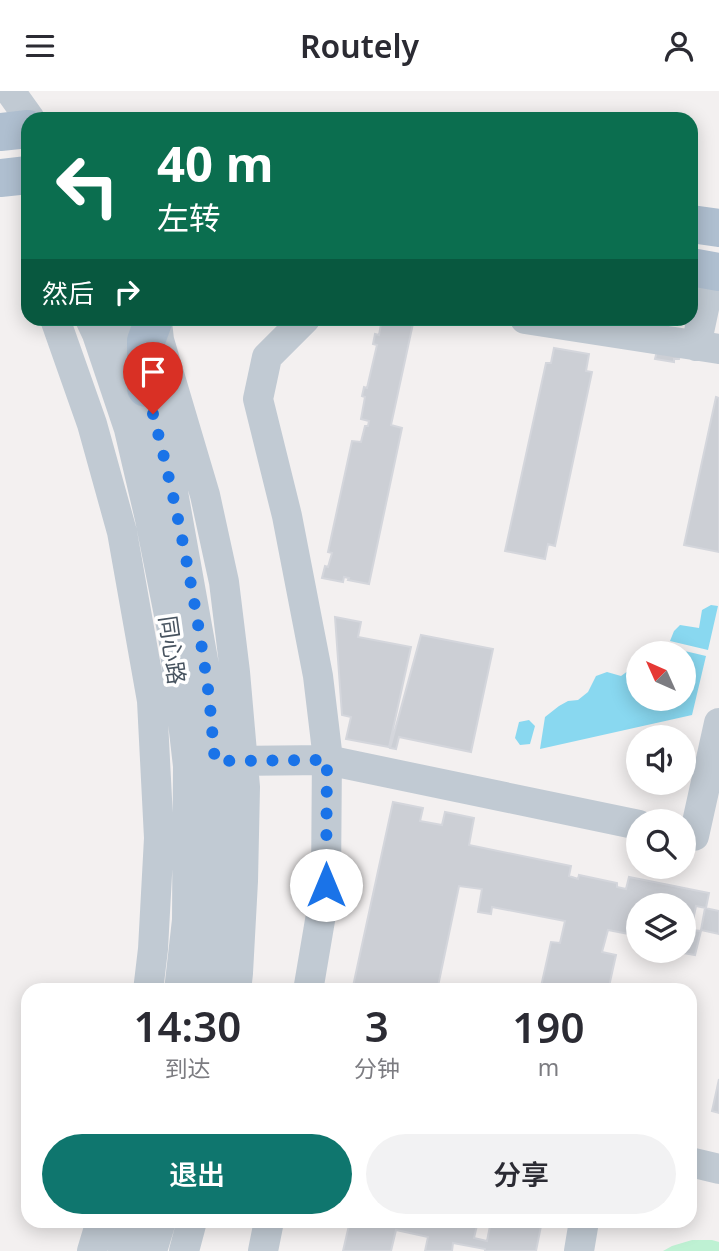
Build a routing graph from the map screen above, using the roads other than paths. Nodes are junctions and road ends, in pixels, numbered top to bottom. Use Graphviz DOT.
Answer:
graph roads {
  1 [pos="10,91"];
  2 [pos="12,128"];
  3 [pos="19,180"];
  4 [pos="698,225"];
  5 [pos="719,228"];
  6 [pos="707,270"];
  7 [pos="57,326"];
  8 [pos="93,326"];
  9 [pos="125,326"];
  10 [pos="152,326"];
  11 [pos="156,326"];
  12 [pos="298,326"];
  13 [pos="570,326"];
  14 [pos="707,347"];
  15 [pos="146,389"];
  16 [pos="719,723"];
  17 [pos="327,760"];
  18 [pos="229,761"];
  19 [pos="626,822"];
  20 [pos="696,828"];
  21 [pos="149,983"];
  22 [pos="180,983"];
  23 [pos="208,983"];
  24 [pos="237,983"];
  25 [pos="309,983"];
  26 [pos="697,1164"];
  27 [pos="719,1169"];
  28 [pos="99,1228"];
  29 [pos="129,1228"];
  30 [pos="159,1228"];
  31 [pos="190,1228"];
  32 [pos="268,1228"];
  33 [pos="583,1228"];
  34 [pos="92,1251"];
  35 [pos="123,1251"];
  36 [pos="152,1251"];
  37 [pos="184,1251"];
  38 [pos="263,1251"];
  39 [pos="579,1251"];
  1 -- 2 [label="street"];
  2 -- 3 [label="street"];
  4 -- 5 [label="main road"];
  6 -- 14 [label="street"];
  7 -- 21 [label="street"];
  8 -- 22 [label="street, 同心路"];
  9 -- 15 [label="street, 同心路"];
  10 -- 15 [label="main road"];
  11 -- 18 [label="street"];
  12 -- 17 [label="street"];
  13 -- 14 [label="street"];
  15 -- 18 [label="street, 同心路"];
  16 -- 20 [label="street"];
  17 -- 18 [label="street"];
  17 -- 19 [label="street"];
  17 -- 25 [label="street"];
  18 -- 23 [label="street, 同心路"];
  18 -- 24 [label="street"];
  26 -- 27 [label="street"];
  28 -- 34 [label="street"];
  29 -- 35 [label="street"];
  30 -- 36 [label="street"];
  31 -- 37 [label="street"];
  32 -- 38 [label="street"];
  33 -- 39 [label="street"];
}
